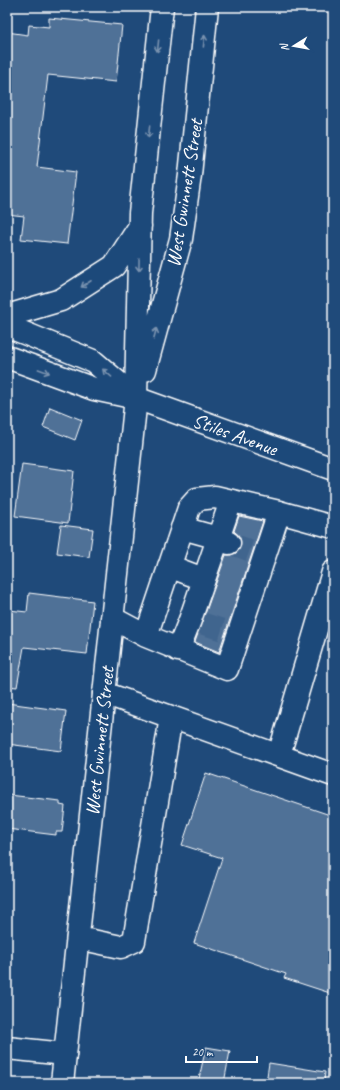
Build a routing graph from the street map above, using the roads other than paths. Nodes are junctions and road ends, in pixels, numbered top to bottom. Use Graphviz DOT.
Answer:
graph roads {
  1 [pos="162,7"];
  2 [pos="207,7"];
  3 [pos="140,226"];
  4 [pos="7,316"];
  5 [pos="7,326"];
  6 [pos="7,358"];
  7 [pos="136,398"];
  8 [pos="333,469"];
  9 [pos="231,500"];
  10 [pos="280,512"];
  11 [pos="333,526"];
  12 [pos="182,528"];
  13 [pos="224,541"];
  14 [pos="169,566"];
  15 [pos="333,572"];
  16 [pos="203,579"];
  17 [pos="112,618"];
  18 [pos="146,636"];
  19 [pos="178,650"];
  20 [pos="104,693"];
  21 [pos="171,717"];
  22 [pos="279,755"];
  23 [pos="333,775"];
  24 [pos="78,938"];
  25 [pos="7,1048"];
  26 [pos="65,1054"];
  27 [pos="62,1083"];
  1 -- 3 [label="main road, West Gwinnett Street, one-way"];
  7 -- 2 [label="main road, West Gwinnett Street, one-way"];
  3 -- 4 [label="main road, one-way"];
  3 -- 7 [label="main road, West Gwinnett Street, one-way"];
  7 -- 5 [label="main road, Stiles Avenue, one-way"];
  6 -- 7 [label="main road, Stiles Avenue, one-way"];
  7 -- 8 [label="main road, Stiles Avenue"];
  7 -- 17 [label="main road, West Gwinnett Street"];
  9 -- 10 [label="main road"];
  9 -- 12 [label="main road"];
  9 -- 13 [label="main road"];
  10 -- 11 [label="main road"];
  10 -- 19 [label="main road"];
  12 -- 13 [label="main road"];
  12 -- 14 [label="main road"];
  13 -- 16 [label="main road"];
  14 -- 16 [label="main road"];
  14 -- 18 [label="main road"];
  15 -- 22 [label="main road"];
  16 -- 19 [label="main road"];
  17 -- 18 [label="main road"];
  17 -- 20 [label="main road, West Gwinnett Street"];
  18 -- 19 [label="main road"];
  20 -- 21 [label="main road"];
  20 -- 24 [label="main road, West Gwinnett Street"];
  21 -- 22 [label="main road"];
  21 -- 24 [label="main road"];
  22 -- 23 [label="main road"];
  24 -- 26 [label="main road, West Gwinnett Street"];
  25 -- 26 [label="main road"];
  26 -- 27 [label="main road, West Gwinnett Street"];
}
